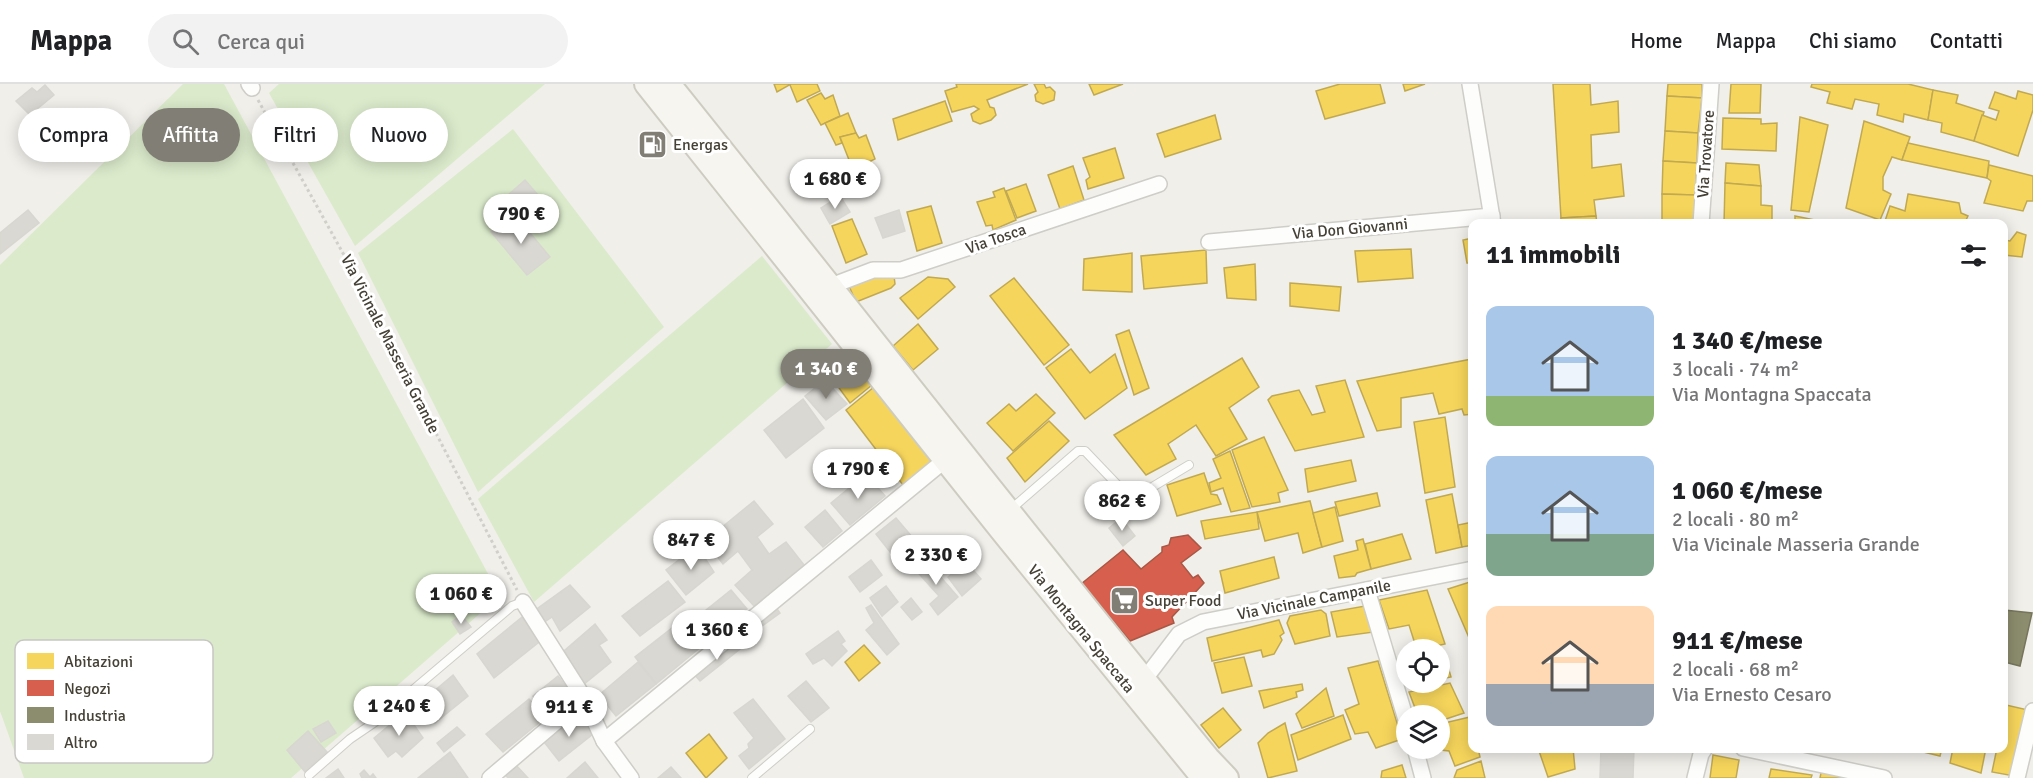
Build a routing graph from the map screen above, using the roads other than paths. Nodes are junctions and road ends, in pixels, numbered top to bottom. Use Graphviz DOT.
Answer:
graph roads {
  1 [pos="646,84"];
  2 [pos="669,84"];
  3 [pos="1470,84"];
  4 [pos="1712,84"];
  5 [pos="1159,184"];
  6 [pos="1493,219"];
  7 [pos="1701,219"];
  8 [pos="1468,222"];
  9 [pos="1209,242"];
  10 [pos="831,286"];
  11 [pos="945,460"];
  12 [pos="1189,465"];
  13 [pos="1008,512"];
  14 [pos="1468,570"];
  15 [pos="1367,590"];
  16 [pos="523,602"];
  17 [pos="1144,680"];
  18 [pos="584,698"];
  19 [pos="1402,705"];
  20 [pos="2033,711"];
  21 [pos="810,729"];
  22 [pos="603,741"];
  23 [pos="1702,753"];
  24 [pos="1766,753"];
  25 [pos="1418,759"];
  26 [pos="309,775"];
  27 [pos="1195,775"];
  28 [pos="490,778"];
  29 [pos="631,778"];
  30 [pos="752,778"];
  31 [pos="1227,778"];
  32 [pos="1424,778"];
  33 [pos="1695,778"];
  34 [pos="1884,778"];
  35 [pos="2018,778"];
  1 -- 11 [label="main road, Via Montagna Spaccata"];
  2 -- 10 [label="main road, Via Montagna Spaccata"];
  3 -- 6 [label="street"];
  4 -- 7 [label="street, Via Trovatore"];
  5 -- 10 [label="street, Via Tosca"];
  8 -- 9 [label="street, Via Don Giovanni"];
  10 -- 13 [label="main road, Via Montagna Spaccata"];
  11 -- 22 [label="street"];
  11 -- 27 [label="main road, Via Montagna Spaccata"];
  12 -- 13 [label="lane"];
  13 -- 17 [label="main road, Via Montagna Spaccata"];
  14 -- 15 [label="street, Via Vicinale Campanile"];
  15 -- 17 [label="street, Via Vicinale Campanile"];
  15 -- 19 [label="street"];
  16 -- 18 [label="street"];
  16 -- 26 [label="lane"];
  17 -- 31 [label="main road, Via Montagna Spaccata"];
  18 -- 22 [label="street"];
  18 -- 28 [label="street"];
  20 -- 35 [label="street"];
  21 -- 30 [label="lane"];
  22 -- 29 [label="street"];
  23 -- 33 [label="street"];
  24 -- 34 [label="street"];
  25 -- 32 [label="street"];
}
